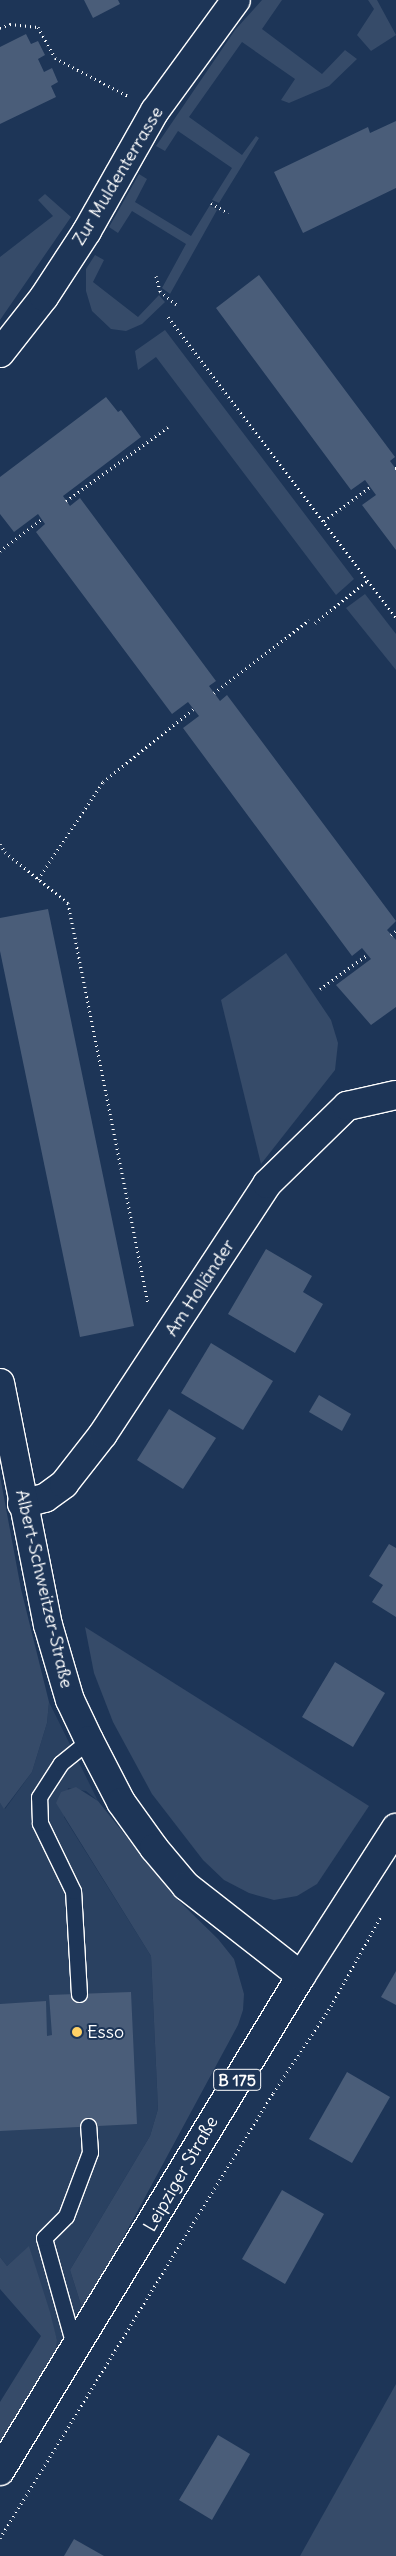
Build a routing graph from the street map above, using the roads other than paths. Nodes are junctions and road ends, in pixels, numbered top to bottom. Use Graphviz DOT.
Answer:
graph roads {
  1 [pos="236,0"];
  2 [pos="0,353"];
  3 [pos="396,1095"];
  4 [pos="0,1383"];
  5 [pos="22,1504"];
  6 [pos="89,1740"];
  7 [pos="396,1828"];
  8 [pos="301,1976"];
  9 [pos="79,1994"];
  10 [pos="88,2126"];
  11 [pos="75,2349"];
  12 [pos="0,2471"];
  1 -- 2 [label="street, Zur Muldenterrasse"];
  3 -- 5 [label="street, Am Holländer"];
  4 -- 5 [label="street, Albert-Schweitzer-Straße"];
  5 -- 6 [label="street, Albert-Schweitzer-Straße"];
  6 -- 8 [label="street, Albert-Schweitzer-Straße"];
  6 -- 9 [label="lane"];
  7 -- 8 [label="street, Leipziger Straße / B 175"];
  8 -- 11 [label="street, Leipziger Straße / B 175"];
  10 -- 11 [label="lane"];
  11 -- 12 [label="street, Leipziger Straße / B 175"];
}
